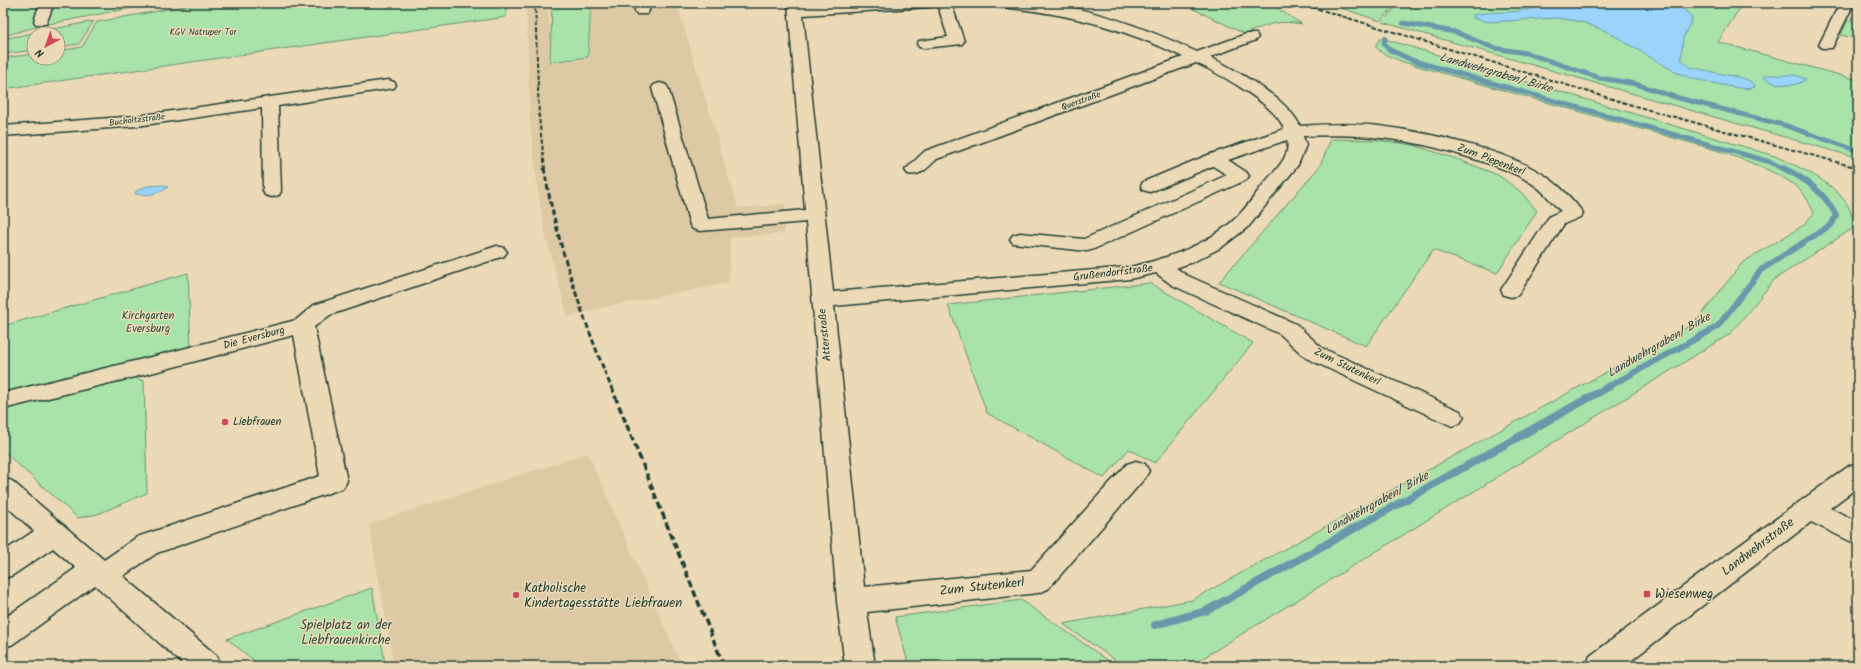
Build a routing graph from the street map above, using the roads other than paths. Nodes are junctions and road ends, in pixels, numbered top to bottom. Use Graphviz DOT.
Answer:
graph roads {
  1 [pos="47,3"];
  2 [pos="929,3"];
  3 [pos="944,3"];
  4 [pos="1001,3"];
  5 [pos="1848,3"];
  6 [pos="1055,6"];
  7 [pos="796,7"];
  8 [pos="41,21"];
  9 [pos="1252,38"];
  10 [pos="924,44"];
  11 [pos="1827,45"];
  12 [pos="1198,58"];
  13 [pos="388,86"];
  14 [pos="660,88"];
  15 [pos="270,102"];
  16 [pos="3,131"];
  17 [pos="1295,131"];
  18 [pos="1214,159"];
  19 [pos="914,170"];
  20 [pos="1150,186"];
  21 [pos="272,191"];
  22 [pos="815,214"];
  23 [pos="1020,239"];
  24 [pos="497,252"];
  25 [pos="1161,267"];
  26 [pos="1512,290"];
  27 [pos="822,300"];
  28 [pos="303,325"];
  29 [pos="3,401"];
  30 [pos="1452,417"];
  31 [pos="1136,471"];
  32 [pos="1858,473"];
  33 [pos="3,488"];
  34 [pos="1809,509"];
  35 [pos="53,533"];
  36 [pos="1858,534"];
  37 [pos="3,567"];
  38 [pos="99,573"];
  39 [pos="851,601"];
  40 [pos="3,635"];
  41 [pos="206,666"];
  42 [pos="860,666"];
  43 [pos="1601,666"];
  1 -- 8 [label="street"];
  2 -- 7 [label="street"];
  3 -- 10 [label="street"];
  4 -- 6 [label="street"];
  5 -- 11 [label="street"];
  6 -- 12 [label="street"];
  7 -- 22 [label="street, Atterstraße"];
  9 -- 12 [label="street, Querstraße"];
  12 -- 17 [label="street"];
  12 -- 19 [label="street, Querstraße"];
  13 -- 15 [label="street, Bucholtzstraße"];
  14 -- 22 [label="street"];
  15 -- 16 [label="street, Bucholtzstraße"];
  15 -- 21 [label="street"];
  17 -- 18 [label="street, Zum Piepenkerl"];
  17 -- 25 [label="street, Grußendorfstraße"];
  17 -- 26 [label="street, Zum Piepenkerl"];
  18 -- 20 [label="street, Zum Piepenkerl"];
  18 -- 23 [label="street"];
  22 -- 27 [label="street, Atterstraße"];
  24 -- 28 [label="street, Die Eversburg"];
  25 -- 27 [label="street, Grußendorfstraße"];
  25 -- 30 [label="street, Zum Stutenkerl"];
  27 -- 39 [label="street, Atterstraße"];
  28 -- 29 [label="street, Die Eversburg"];
  28 -- 38 [label="street"];
  31 -- 39 [label="street, Zum Stutenkerl"];
  32 -- 34 [label="street, Landwehrstraße"];
  33 -- 35 [label="street"];
  34 -- 36 [label="street"];
  34 -- 43 [label="street, Landwehrstraße"];
  35 -- 37 [label="street"];
  35 -- 38 [label="street"];
  38 -- 40 [label="street"];
  38 -- 41 [label="street"];
  39 -- 42 [label="street, Atterstraße"];
}
